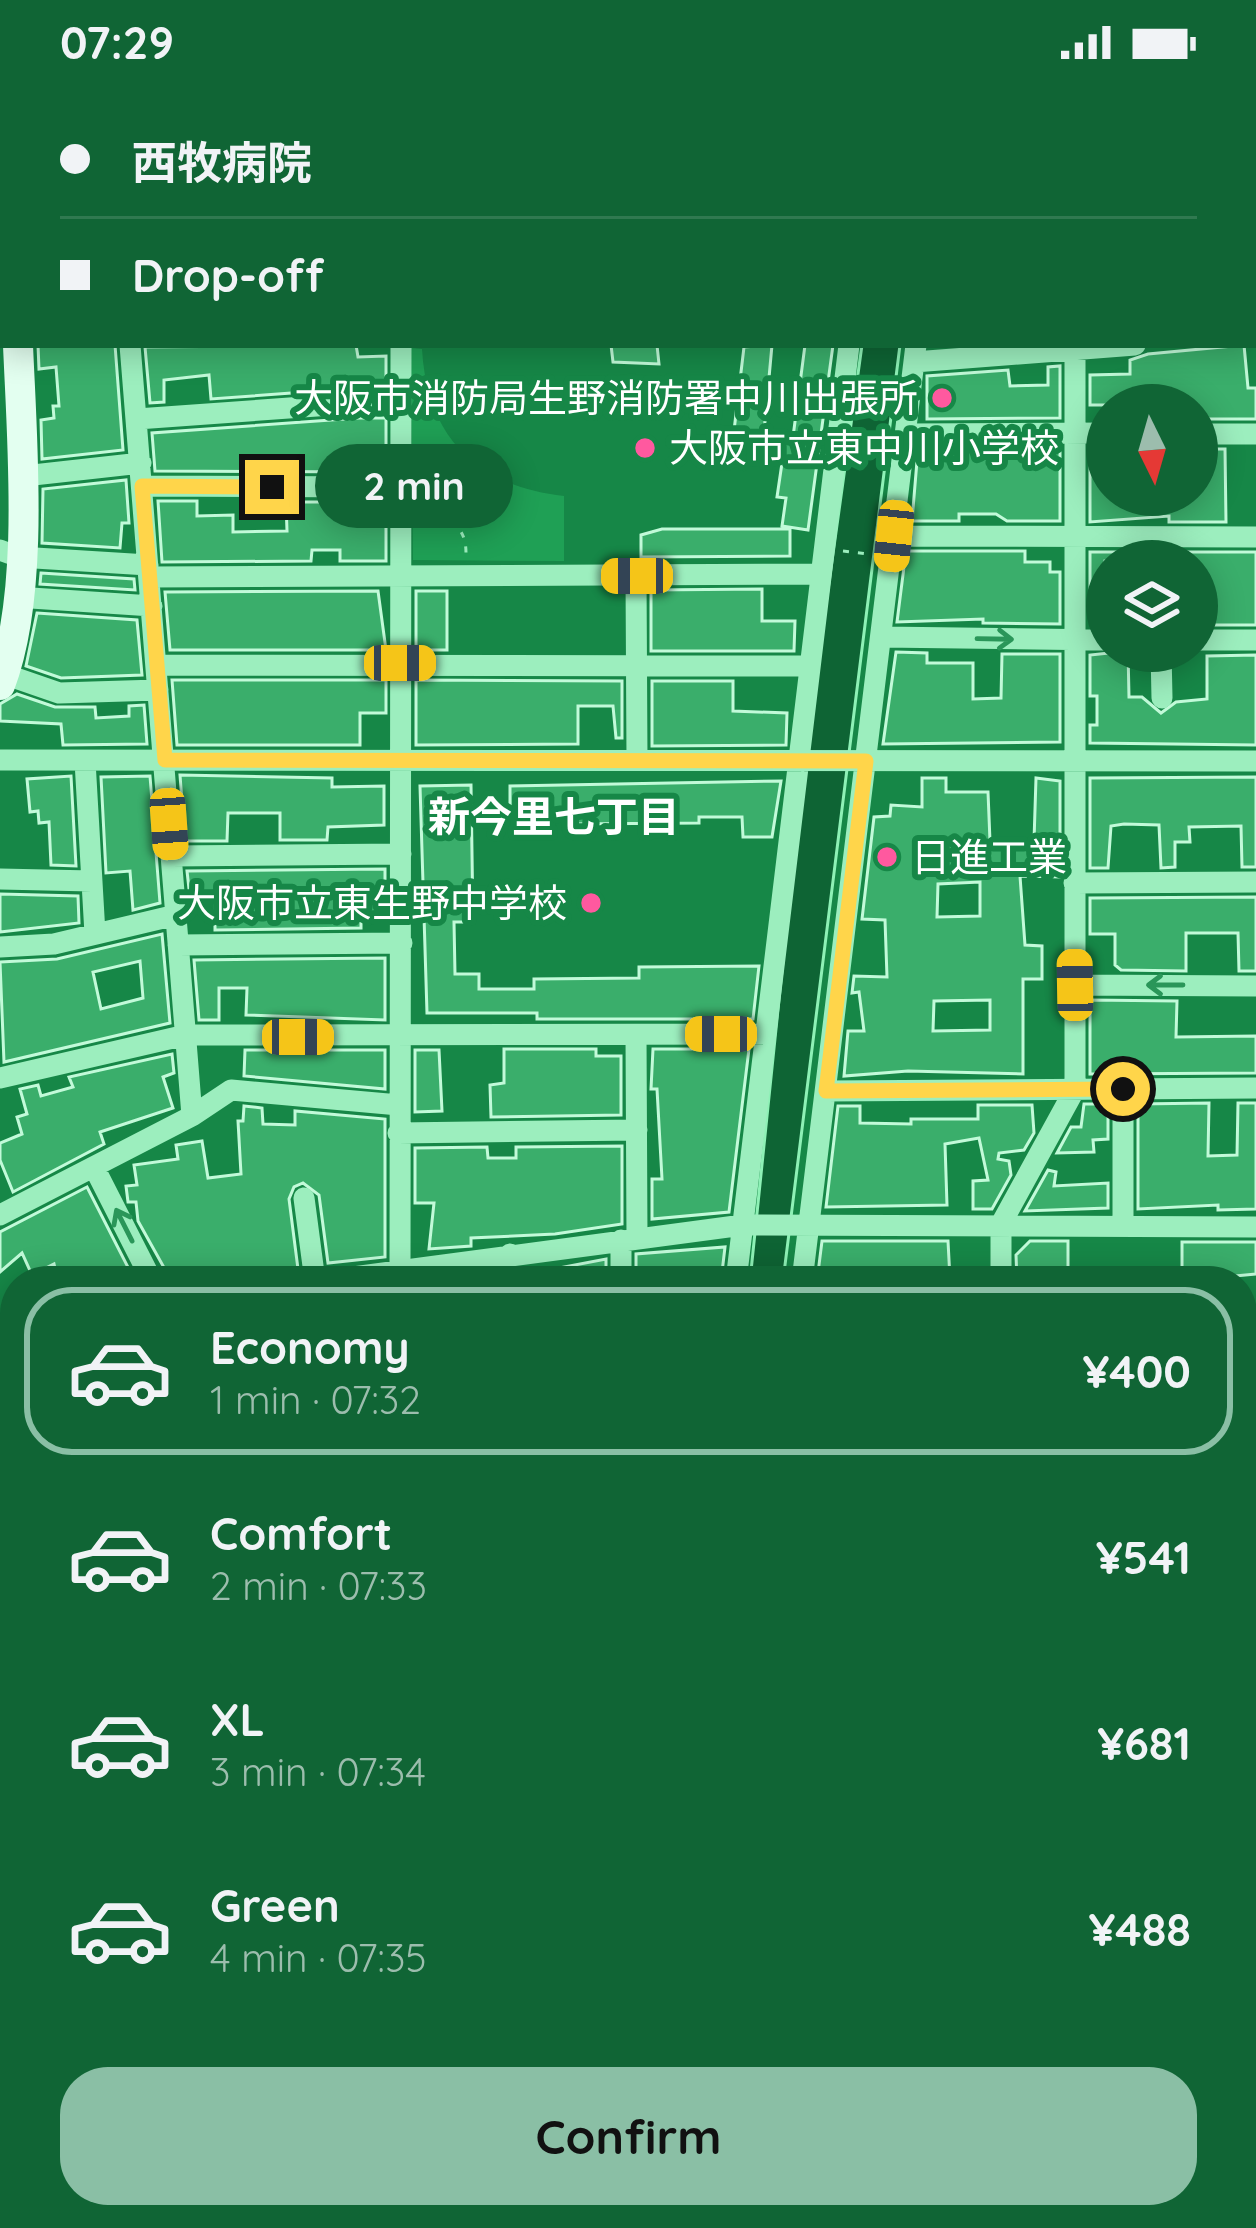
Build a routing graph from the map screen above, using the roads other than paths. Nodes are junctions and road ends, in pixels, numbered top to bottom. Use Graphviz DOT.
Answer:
graph roads {
  1 [pos="18,348"];
  2 [pos="130,348"];
  3 [pos="401,348"];
  4 [pos="849,348"];
  5 [pos="1048,348"];
  6 [pos="1075,348"];
  7 [pos="915,353"];
  8 [pos="401,400"];
  9 [pos="137,419"];
  10 [pos="1075,433"];
  11 [pos="1086,433"];
  12 [pos="906,434"];
  13 [pos="1218,434"];
  14 [pos="1256,434"];
  15 [pos="16,473"];
  16 [pos="141,475"];
  17 [pos="401,487"];
  18 [pos="1075,536"];
  19 [pos="1256,537"];
  20 [pos="888,545"];
  21 [pos="10,554"];
  22 [pos="149,571"];
  23 [pos="818,574"];
  24 [pos="637,576"];
  25 [pos="400,577"];
  26 [pos="152,606"];
  27 [pos="9,617"];
  28 [pos="883,638"];
  29 [pos="1074,640"];
  30 [pos="1086,640"];
  31 [pos="1218,640"];
  32 [pos="1256,640"];
  33 [pos="400,663"];
  34 [pos="637,664"];
  35 [pos="156,665"];
  36 [pos="808,666"];
  37 [pos="1161,672"];
  38 [pos="2,680"];
  39 [pos="158,690"];
  40 [pos="1162,698"];
  41 [pos="0,760"];
  42 [pos="165,760"];
  43 [pos="637,760"];
  44 [pos="85,761"];
  45 [pos="796,761"];
  46 [pos="866,761"];
  47 [pos="1073,761"];
  48 [pos="1256,761"];
  49 [pos="400,762"];
  50 [pos="400,854"];
  51 [pos="172,856"];
  52 [pos="0,878"];
  53 [pos="92,881"];
  54 [pos="1256,882"];
  55 [pos="1074,884"];
  56 [pos="176,916"];
  57 [pos="95,934"];
  58 [pos="402,944"];
  59 [pos="178,945"];
  60 [pos="0,947"];
  61 [pos="1075,985"];
  62 [pos="1256,986"];
  63 [pos="764,1034"];
  64 [pos="186,1035"];
  65 [pos="636,1035"];
  66 [pos="403,1036"];
  67 [pos="0,1078"];
  68 [pos="1256,1088"];
  69 [pos="1075,1089"];
  70 [pos="1123,1089"];
  71 [pos="826,1091"];
  72 [pos="399,1105"];
  73 [pos="192,1116"];
  74 [pos="637,1130"];
  75 [pos="398,1133"];
  76 [pos="95,1169"];
  77 [pos="304,1198"];
  78 [pos="0,1215"];
  79 [pos="809,1224"];
  80 [pos="1001,1224"];
  81 [pos="743,1225"];
  82 [pos="1123,1225"];
  83 [pos="1256,1227"];
  84 [pos="629,1239"];
  85 [pos="510,1254"];
  86 [pos="144,1266"];
  87 [pos="316,1266"];
  88 [pos="400,1266"];
  89 [pos="444,1266"];
  90 [pos="510,1266"];
  91 [pos="624,1266"];
  92 [pos="738,1266"];
  93 [pos="804,1266"];
  94 [pos="1001,1266"];
  1 -- 15 [label="main road"];
  2 -- 9 [label="street"];
  3 -- 8 [label="street"];
  4 -- 23 [label="street"];
  5 -- 7 [label="street"];
  6 -- 10 [label="street"];
  7 -- 12 [label="street"];
  8 -- 9 [label="street"];
  8 -- 17 [label="street"];
  9 -- 16 [label="street"];
  10 -- 11 [label="street"];
  10 -- 12 [label="street"];
  10 -- 18 [label="street"];
  12 -- 20 [label="street"];
  13 -- 14 [label="street"];
  15 -- 16 [label="street"];
  15 -- 21 [label="main road"];
  16 -- 17 [label="street"];
  16 -- 22 [label="street"];
  17 -- 25 [label="street"];
  18 -- 19 [label="street"];
  18 -- 20 [label="street"];
  18 -- 29 [label="street"];
  20 -- 28 [label="street"];
  21 -- 22 [label="street"];
  21 -- 27 [label="main road"];
  22 -- 25 [label="street"];
  22 -- 26 [label="street"];
  23 -- 24 [label="street"];
  23 -- 36 [label="street"];
  24 -- 25 [label="street"];
  24 -- 34 [label="street"];
  25 -- 33 [label="street"];
  26 -- 27 [label="street"];
  26 -- 35 [label="street"];
  27 -- 38 [label="main road"];
  28 -- 29 [label="street, one-way"];
  28 -- 46 [label="street"];
  29 -- 30 [label="street"];
  29 -- 47 [label="street"];
  31 -- 32 [label="street"];
  33 -- 34 [label="street"];
  33 -- 35 [label="street"];
  33 -- 49 [label="street"];
  34 -- 36 [label="street"];
  34 -- 43 [label="street"];
  35 -- 39 [label="street"];
  36 -- 45 [label="street"];
  37 -- 40 [label="street"];
  38 -- 39 [label="street"];
  39 -- 42 [label="street"];
  41 -- 44 [label="street"];
  42 -- 44 [label="street"];
  42 -- 49 [label="street"];
  42 -- 51 [label="street"];
  43 -- 45 [label="street"];
  43 -- 49 [label="street"];
  44 -- 53 [label="street"];
  45 -- 46 [label="street"];
  45 -- 63 [label="street"];
  46 -- 47 [label="street"];
  46 -- 71 [label="street"];
  47 -- 48 [label="street"];
  47 -- 55 [label="street"];
  49 -- 50 [label="street"];
  50 -- 51 [label="street"];
  50 -- 58 [label="street"];
  51 -- 56 [label="street"];
  52 -- 53 [label="street"];
  53 -- 57 [label="street"];
  54 -- 55 [label="street"];
  55 -- 61 [label="street"];
  56 -- 57 [label="street"];
  56 -- 59 [label="street"];
  57 -- 60 [label="street"];
  58 -- 59 [label="street"];
  58 -- 66 [label="street"];
  59 -- 64 [label="street"];
  62 -- 61 [label="street, one-way"];
  61 -- 69 [label="street"];
  63 -- 65 [label="street"];
  63 -- 81 [label="street"];
  64 -- 66 [label="street"];
  64 -- 67 [label="street"];
  64 -- 73 [label="street"];
  65 -- 66 [label="street"];
  65 -- 74 [label="street"];
  66 -- 72 [label="street"];
  68 -- 70 [label="street"];
  69 -- 70 [label="street"];
  69 -- 71 [label="street"];
  69 -- 80 [label="street"];
  70 -- 82 [label="street"];
  71 -- 79 [label="street"];
  72 -- 73 [label="street"];
  72 -- 75 [label="street"];
  73 -- 76 [label="street"];
  74 -- 75 [label="street"];
  74 -- 84 [label="street"];
  75 -- 88 [label="street"];
  76 -- 78 [label="street"];
  86 -- 76 [label="street, one-way"];
  77 -- 87 [label="street"];
  79 -- 80 [label="street"];
  79 -- 81 [label="street"];
  79 -- 93 [label="street"];
  80 -- 82 [label="street"];
  80 -- 94 [label="street"];
  81 -- 84 [label="street"];
  81 -- 92 [label="street"];
  82 -- 83 [label="street"];
  84 -- 85 [label="street"];
  84 -- 91 [label="street"];
  85 -- 89 [label="street"];
  85 -- 90 [label="street"];
}
